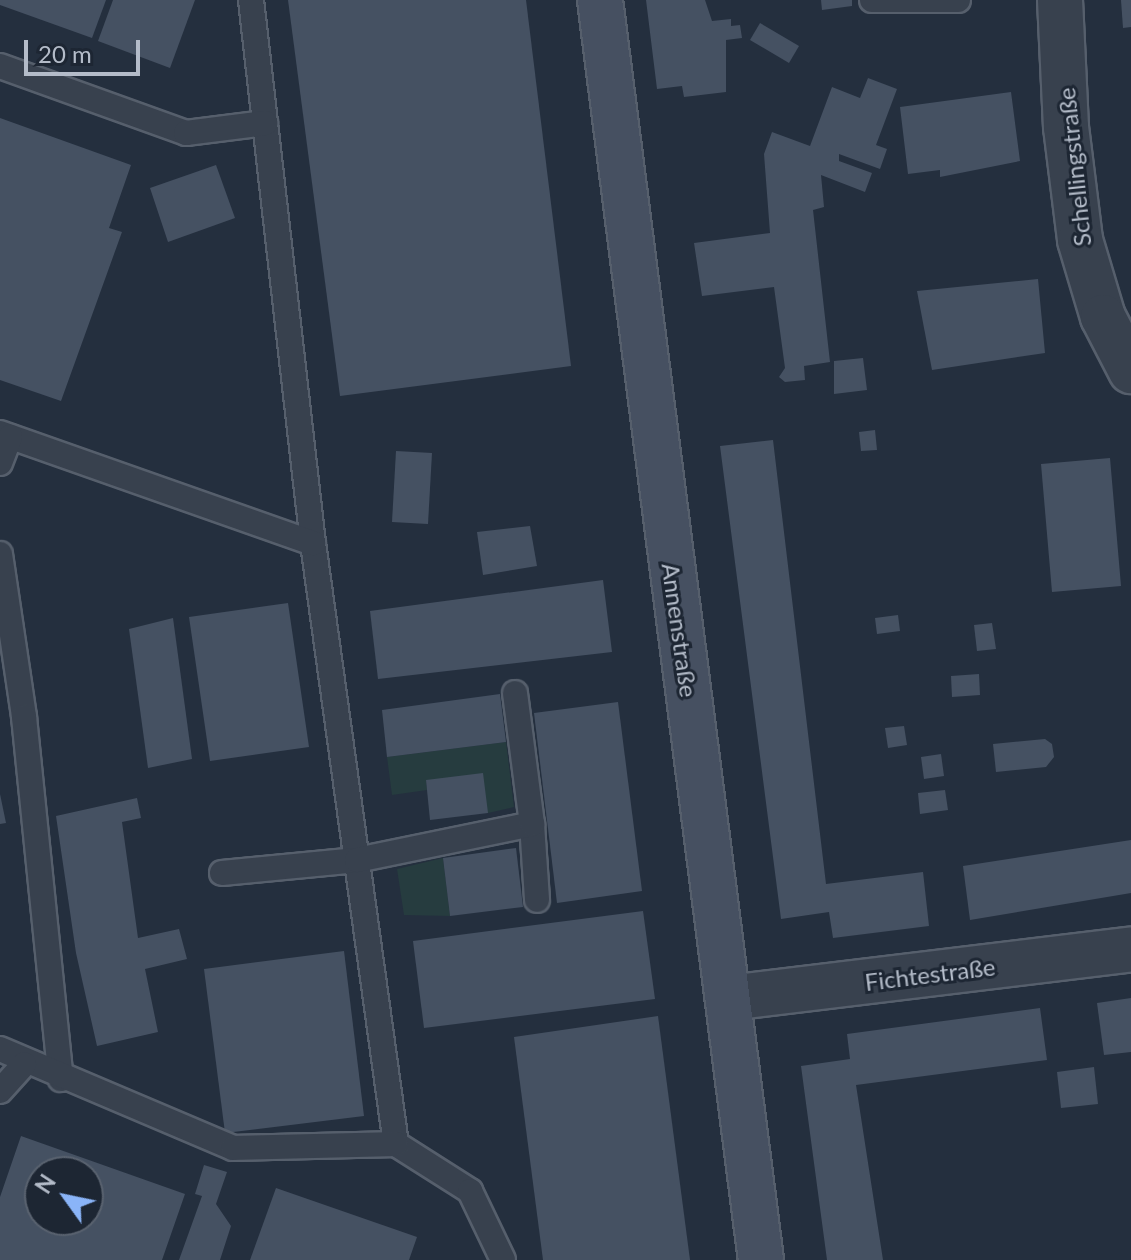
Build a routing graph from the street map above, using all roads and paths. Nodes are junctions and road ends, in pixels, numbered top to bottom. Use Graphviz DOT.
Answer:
graph roads {
  1 [pos="251,0"];
  2 [pos="600,0"];
  3 [pos="872,0"];
  4 [pos="958,0"];
  5 [pos="1060,0"];
  6 [pos="0,66"];
  7 [pos="265,123"];
  8 [pos="1131,371"];
  9 [pos="5,435"];
  10 [pos="0,463"];
  11 [pos="313,543"];
  12 [pos="0,554"];
  13 [pos="515,693"];
  14 [pos="532,824"];
  15 [pos="357,860"];
  16 [pos="222,873"];
  17 [pos="537,900"];
  18 [pos="1131,949"];
  19 [pos="729,998"];
  20 [pos="0,1049"];
  21 [pos="24,1064"];
  22 [pos="61,1079"];
  23 [pos="0,1091"];
  24 [pos="396,1144"];
  25 [pos="503,1260"];
  26 [pos="761,1260"];
  1 -- 7 [label="lane"];
  2 -- 19 [label="street, Annenstraße"];
  3 -- 4 [label="lane"];
  5 -- 8 [label="street, Schellingstraße"];
  6 -- 7 [label="lane"];
  7 -- 11 [label="lane"];
  9 -- 10 [label="lane"];
  9 -- 11 [label="lane"];
  11 -- 15 [label="lane"];
  12 -- 22 [label="lane"];
  13 -- 14 [label="lane"];
  14 -- 15 [label="lane"];
  14 -- 17 [label="lane"];
  15 -- 16 [label="lane"];
  15 -- 24 [label="lane"];
  18 -- 19 [label="street, Fichtestraße"];
  19 -- 26 [label="street, Annenstraße"];
  20 -- 21 [label="lane"];
  21 -- 22 [label="lane"];
  21 -- 23 [label="lane"];
  22 -- 24 [label="lane"];
  24 -- 25 [label="lane"];
}
